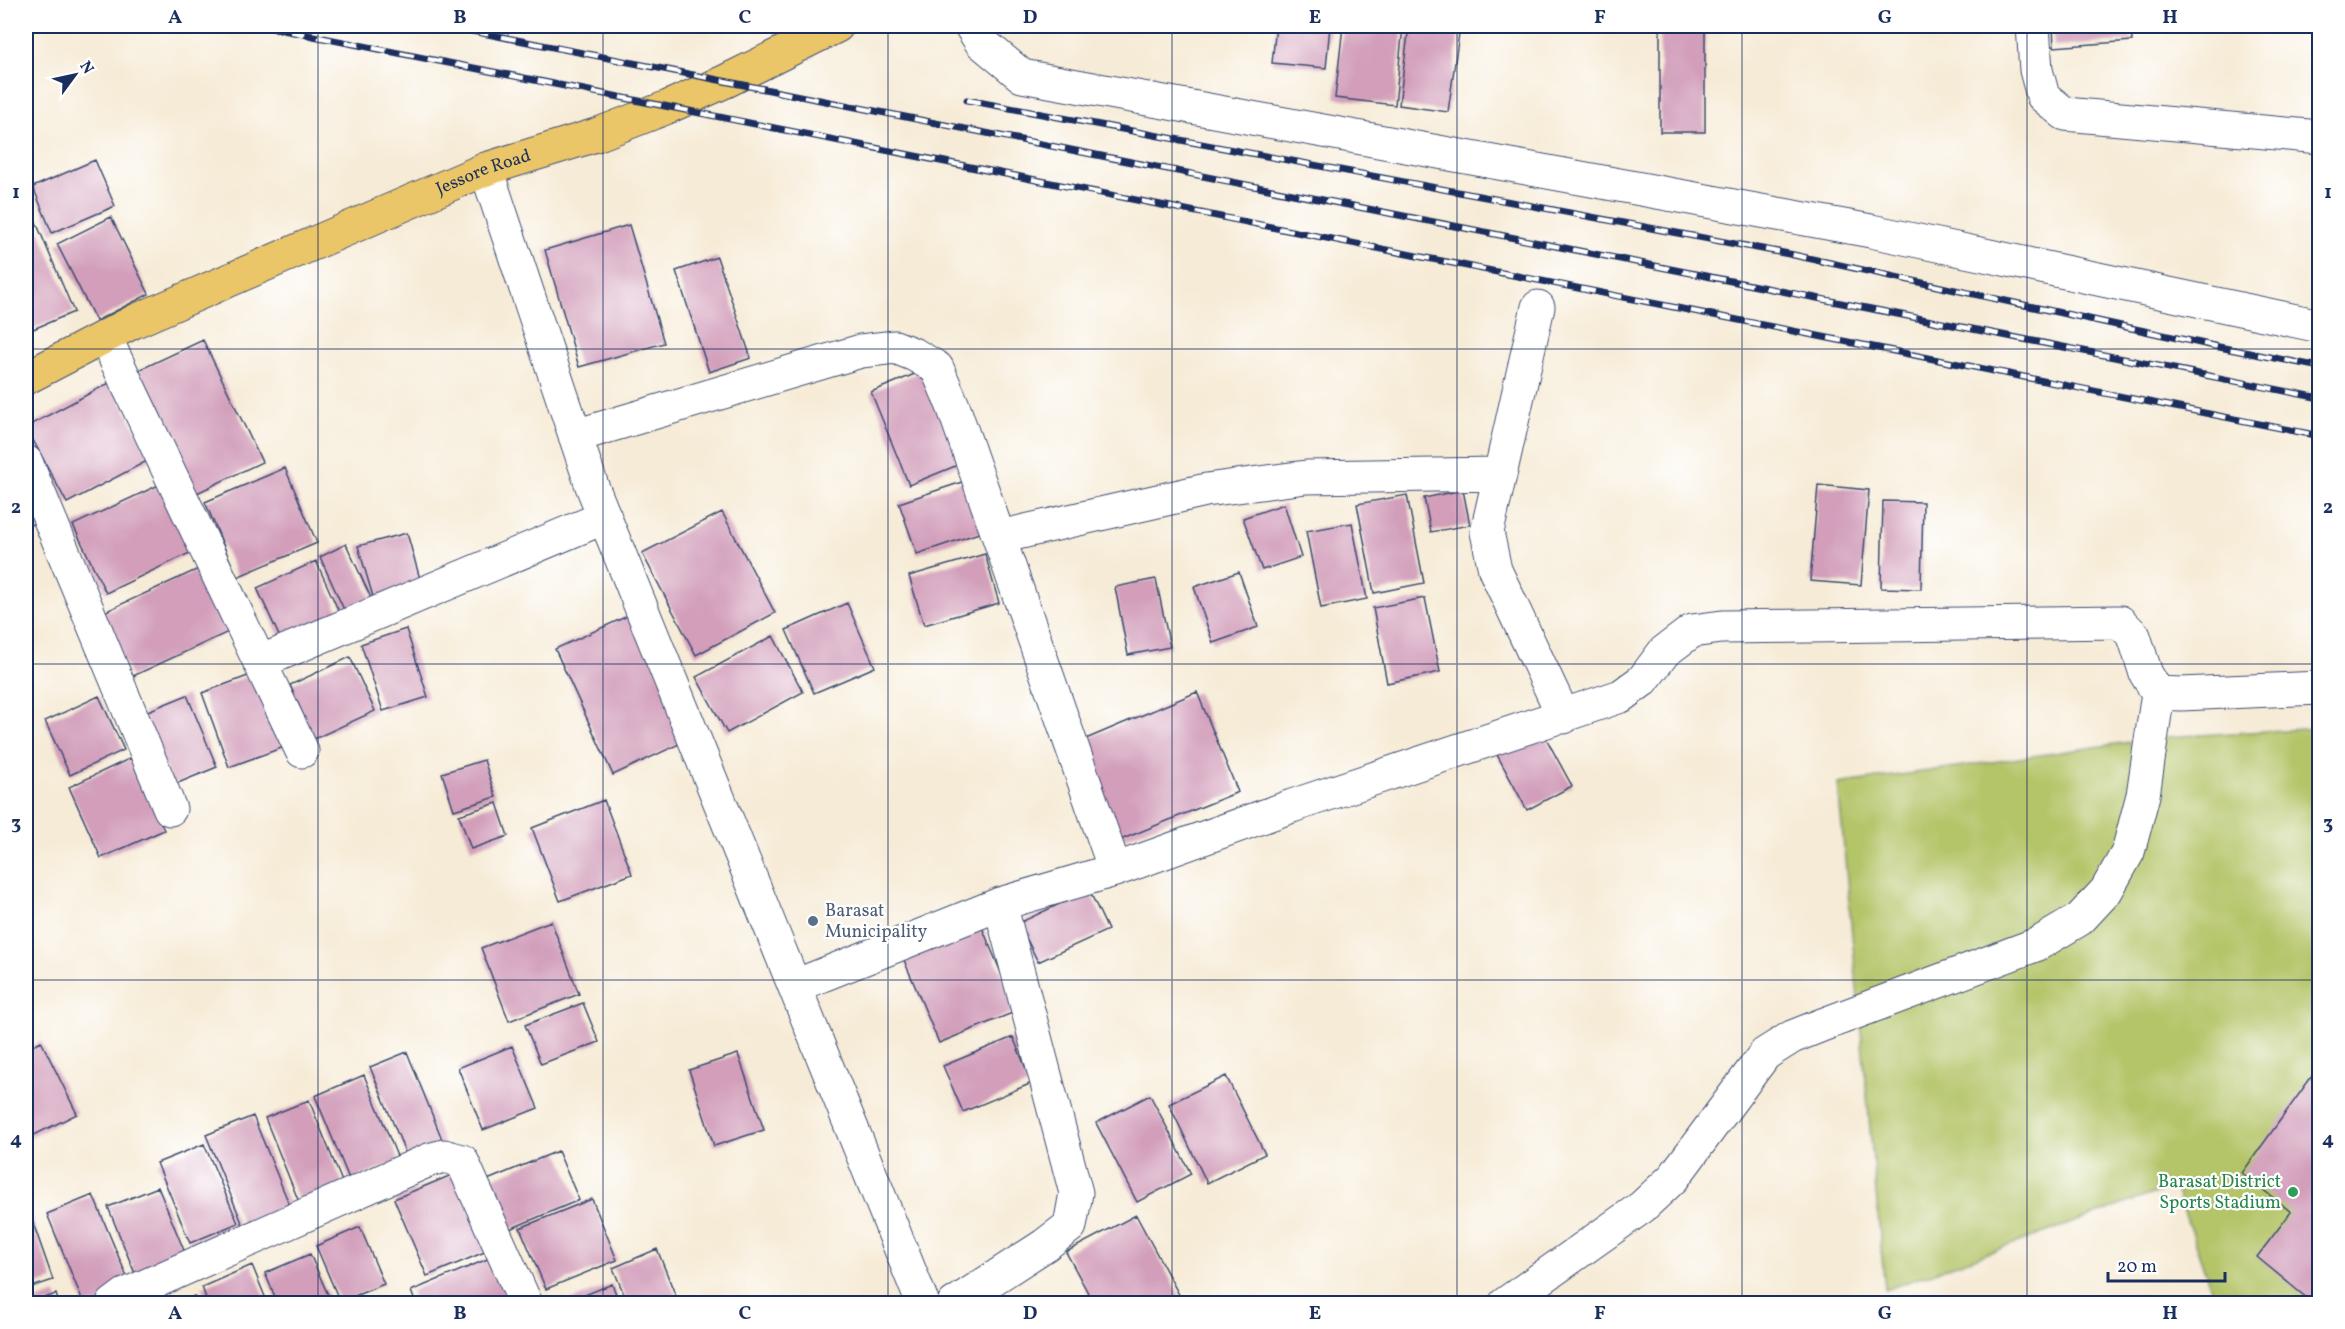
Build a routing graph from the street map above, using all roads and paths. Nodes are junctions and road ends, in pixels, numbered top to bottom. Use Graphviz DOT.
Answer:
graph roads {
  1 [pos="837,26"];
  2 [pos="971,26"];
  3 [pos="2033,26"];
  4 [pos="2319,137"];
  5 [pos="486,169"];
  6 [pos="1538,307"];
  7 [pos="2319,326"];
  8 [pos="119,330"];
  9 [pos="26,378"];
  10 [pos="575,436"];
  11 [pos="26,462"];
  12 [pos="1499,474"];
  13 [pos="605,517"];
  14 [pos="999,537"];
  15 [pos="260,662"];
  16 [pos="2319,688"];
  17 [pos="2158,693"];
  18 [pos="1564,717"];
  19 [pos="302,751"];
  20 [pos="170,809"];
  21 [pos="1115,870"];
  22 [pos="1000,904"];
  23 [pos="795,986"];
  24 [pos="113,1304"];
  25 [pos="526,1304"];
  26 [pos="923,1304"];
  27 [pos="954,1304"];
  28 [pos="1505,1304"];
  1 -- 5 [label="highway, Jessore Road"];
  2 -- 7 [label="street"];
  3 -- 4 [label="street"];
  5 -- 8 [label="highway, Jessore Road"];
  5 -- 10 [label="street"];
  6 -- 12 [label="street"];
  8 -- 9 [label="highway, Jessore Road"];
  8 -- 15 [label="street"];
  10 -- 13 [label="street"];
  10 -- 14 [label="street"];
  11 -- 20 [label="street"];
  12 -- 14 [label="street"];
  12 -- 18 [label="street"];
  13 -- 15 [label="street"];
  13 -- 23 [label="street"];
  14 -- 21 [label="street"];
  15 -- 19 [label="street"];
  16 -- 17 [label="street"];
  17 -- 18 [label="street"];
  17 -- 28 [label="street"];
  18 -- 21 [label="street"];
  21 -- 22 [label="street"];
  22 -- 23 [label="street"];
  22 -- 27 [label="street"];
  23 -- 26 [label="street"];
  24 -- 25 [label="street"];
}
